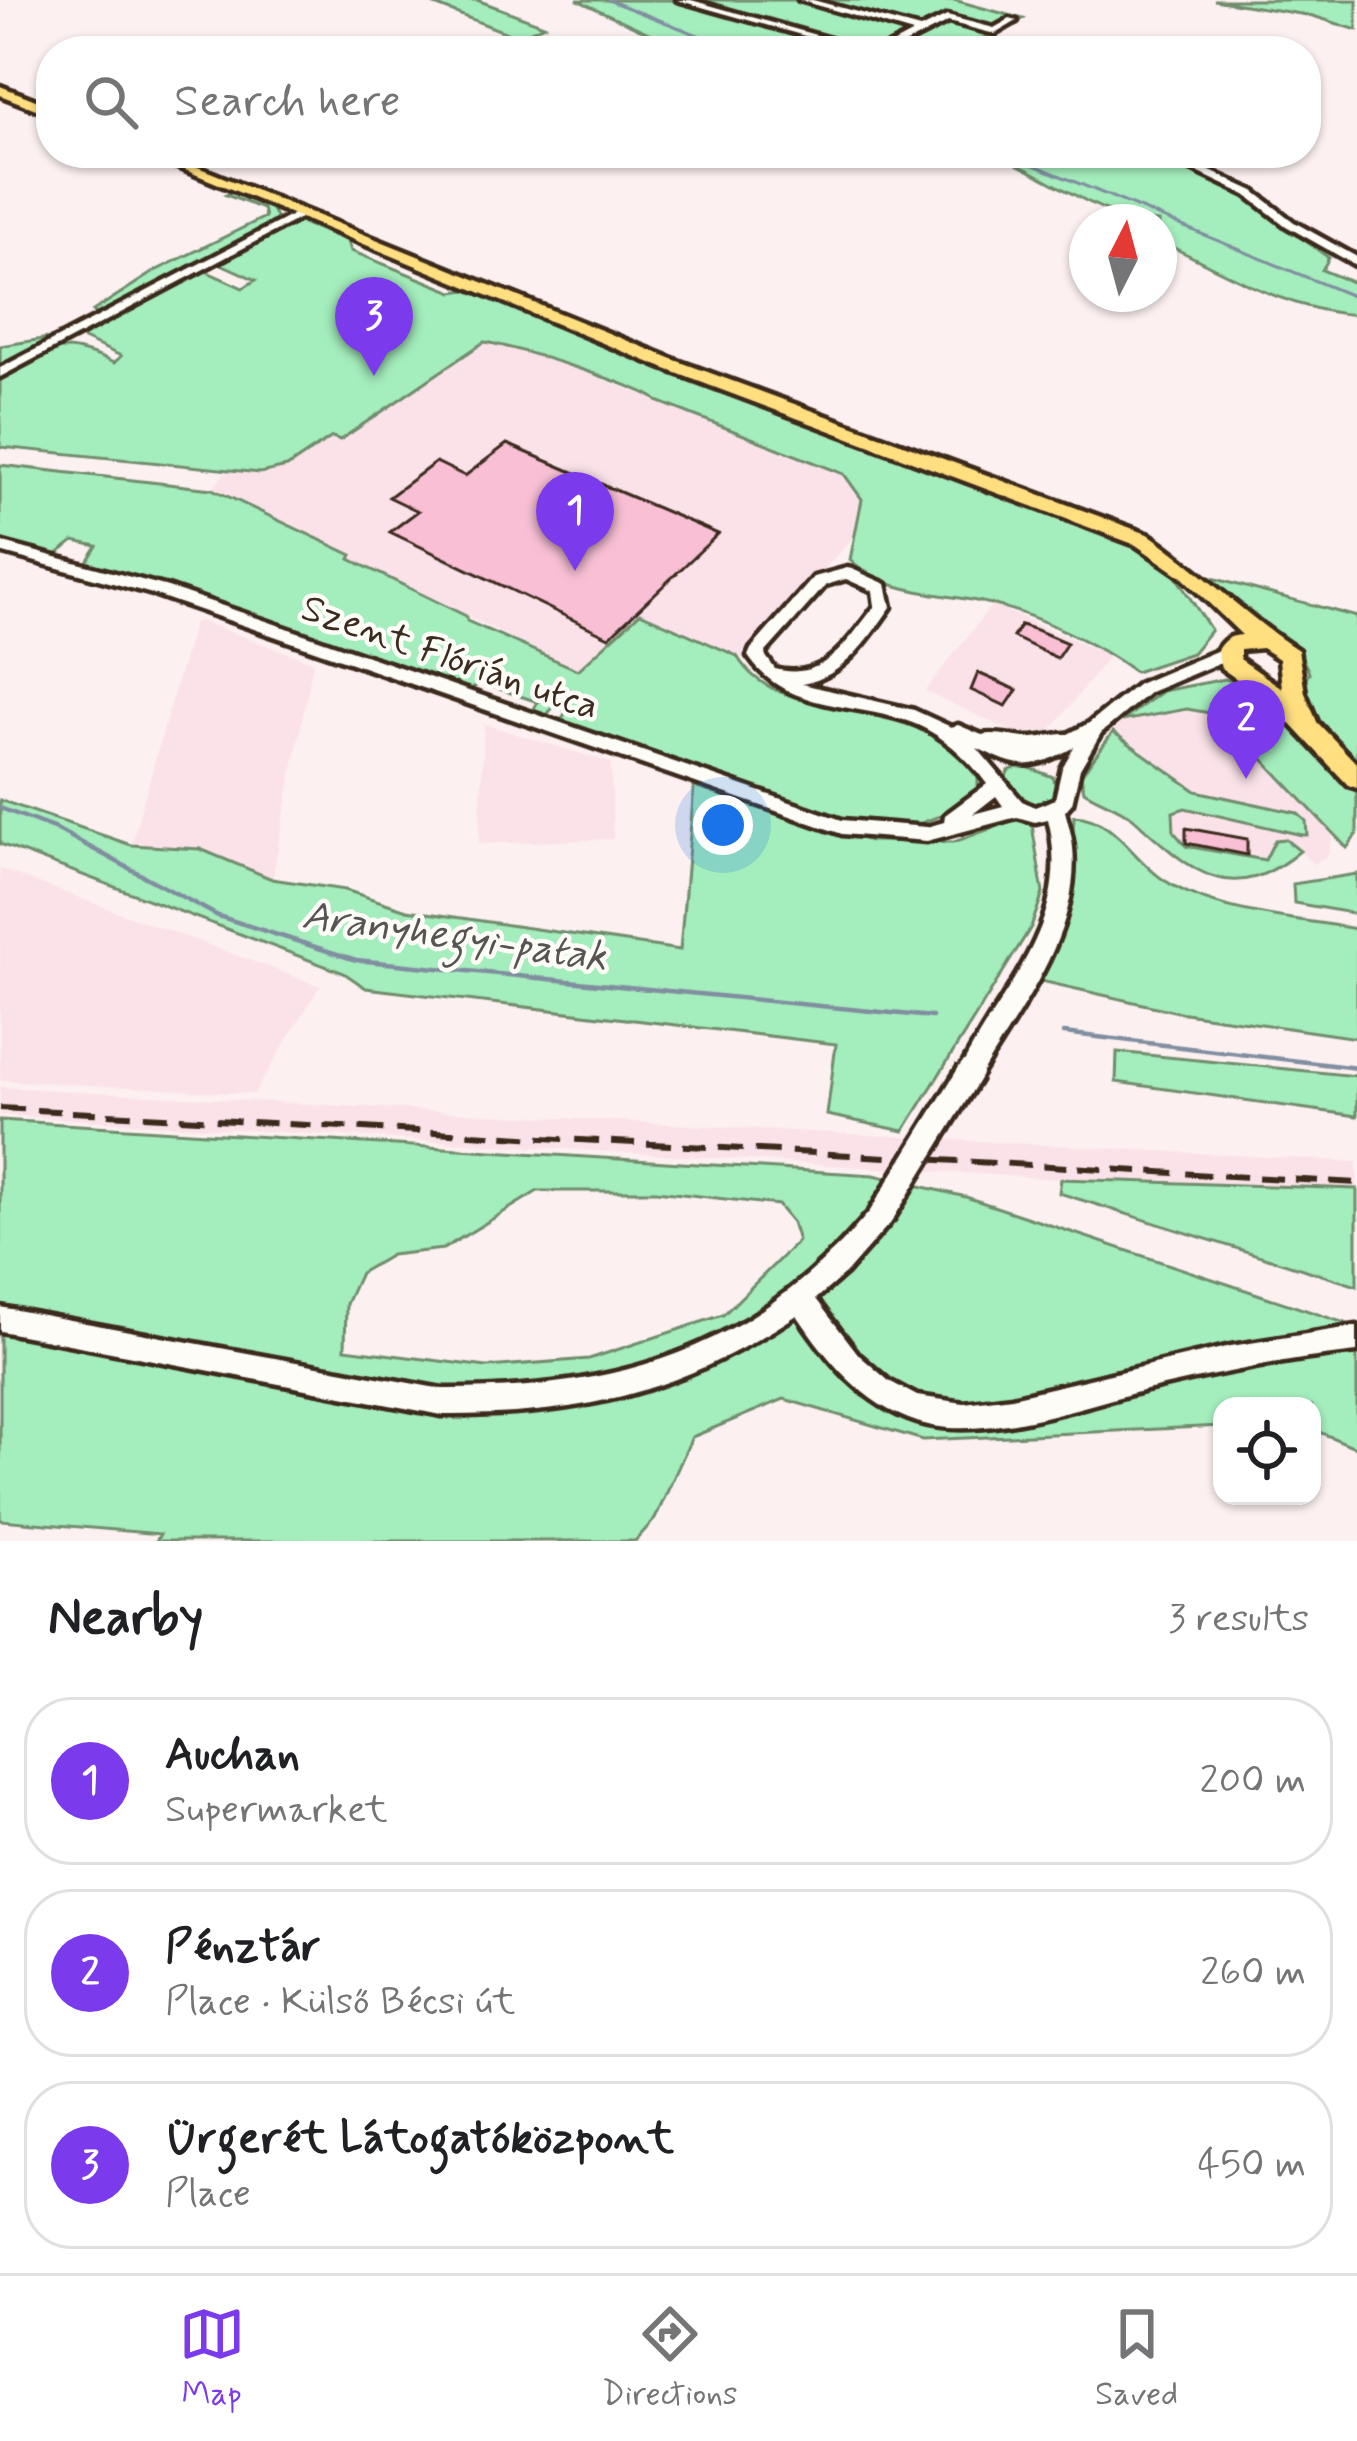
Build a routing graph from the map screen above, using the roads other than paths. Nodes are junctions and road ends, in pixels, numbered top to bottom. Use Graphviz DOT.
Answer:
graph roads {
  1 [pos="681,0"];
  2 [pos="803,0"];
  3 [pos="1013,21"];
  4 [pos="921,32"];
  5 [pos="813,36"];
  6 [pos="913,36"];
  7 [pos="0,90"];
  8 [pos="36,105"];
  9 [pos="188,168"];
  10 [pos="1195,168"];
  11 [pos="263,199"];
  12 [pos="300,214"];
  13 [pos="277,226"];
  14 [pos="1357,262"];
  15 [pos="0,373"];
  16 [pos="0,548"];
  17 [pos="1207,589"];
  18 [pos="1264,640"];
  19 [pos="1231,648"];
  20 [pos="832,667"];
  21 [pos="1293,674"];
  22 [pos="777,676"];
  23 [pos="1250,679"];
  24 [pos="1161,681"];
  25 [pos="948,725"];
  26 [pos="1095,728"];
  27 [pos="1308,729"];
  28 [pos="1023,759"];
  29 [pos="1357,779"];
  30 [pos="1065,781"];
  31 [pos="995,784"];
  32 [pos="1055,809"];
  33 [pos="1023,810"];
  34 [pos="877,832"];
  35 [pos="1061,848"];
  36 [pos="801,1299"];
  37 [pos="0,1319"];
  38 [pos="1357,1339"];
  1 -- 5 [label="street"];
  2 -- 4 [label="street"];
  3 -- 4 [label="street"];
  4 -- 6 [label="street"];
  7 -- 8 [label="main road"];
  9 -- 11 [label="main road"];
  10 -- 14 [label="street"];
  11 -- 12 [label="main road"];
  11 -- 13 [label="street"];
  12 -- 13 [label="street"];
  12 -- 17 [label="main road"];
  13 -- 15 [label="street"];
  16 -- 34 [label="street, Szent Flórián utca"];
  17 -- 18 [label="main road"];
  17 -- 19 [label="main road"];
  18 -- 19 [label="main road"];
  18 -- 21 [label="main road"];
  19 -- 23 [label="main road"];
  19 -- 24 [label="street"];
  20 -- 22 [label="street"];
  20 -- 22 [label="street"];
  20 -- 25 [label="street"];
  21 -- 23 [label="main road"];
  21 -- 27 [label="main road"];
  22 -- 31 [label="street"];
  23 -- 24 [label="street"];
  23 -- 27 [label="main road"];
  24 -- 26 [label="street"];
  25 -- 26 [label="street"];
  25 -- 28 [label="street"];
  26 -- 28 [label="street"];
  26 -- 30 [label="street"];
  27 -- 29 [label="main road"];
  28 -- 30 [label="street"];
  28 -- 31 [label="street"];
  30 -- 32 [label="street"];
  31 -- 33 [label="street"];
  31 -- 34 [label="street, Szent Flórián utca"];
  32 -- 33 [label="street"];
  32 -- 35 [label="street"];
  33 -- 34 [label="street, Szent Flórián utca"];
  33 -- 35 [label="street"];
  35 -- 36 [label="street, bridge"];
  36 -- 37 [label="street"];
  36 -- 38 [label="street"];
}
